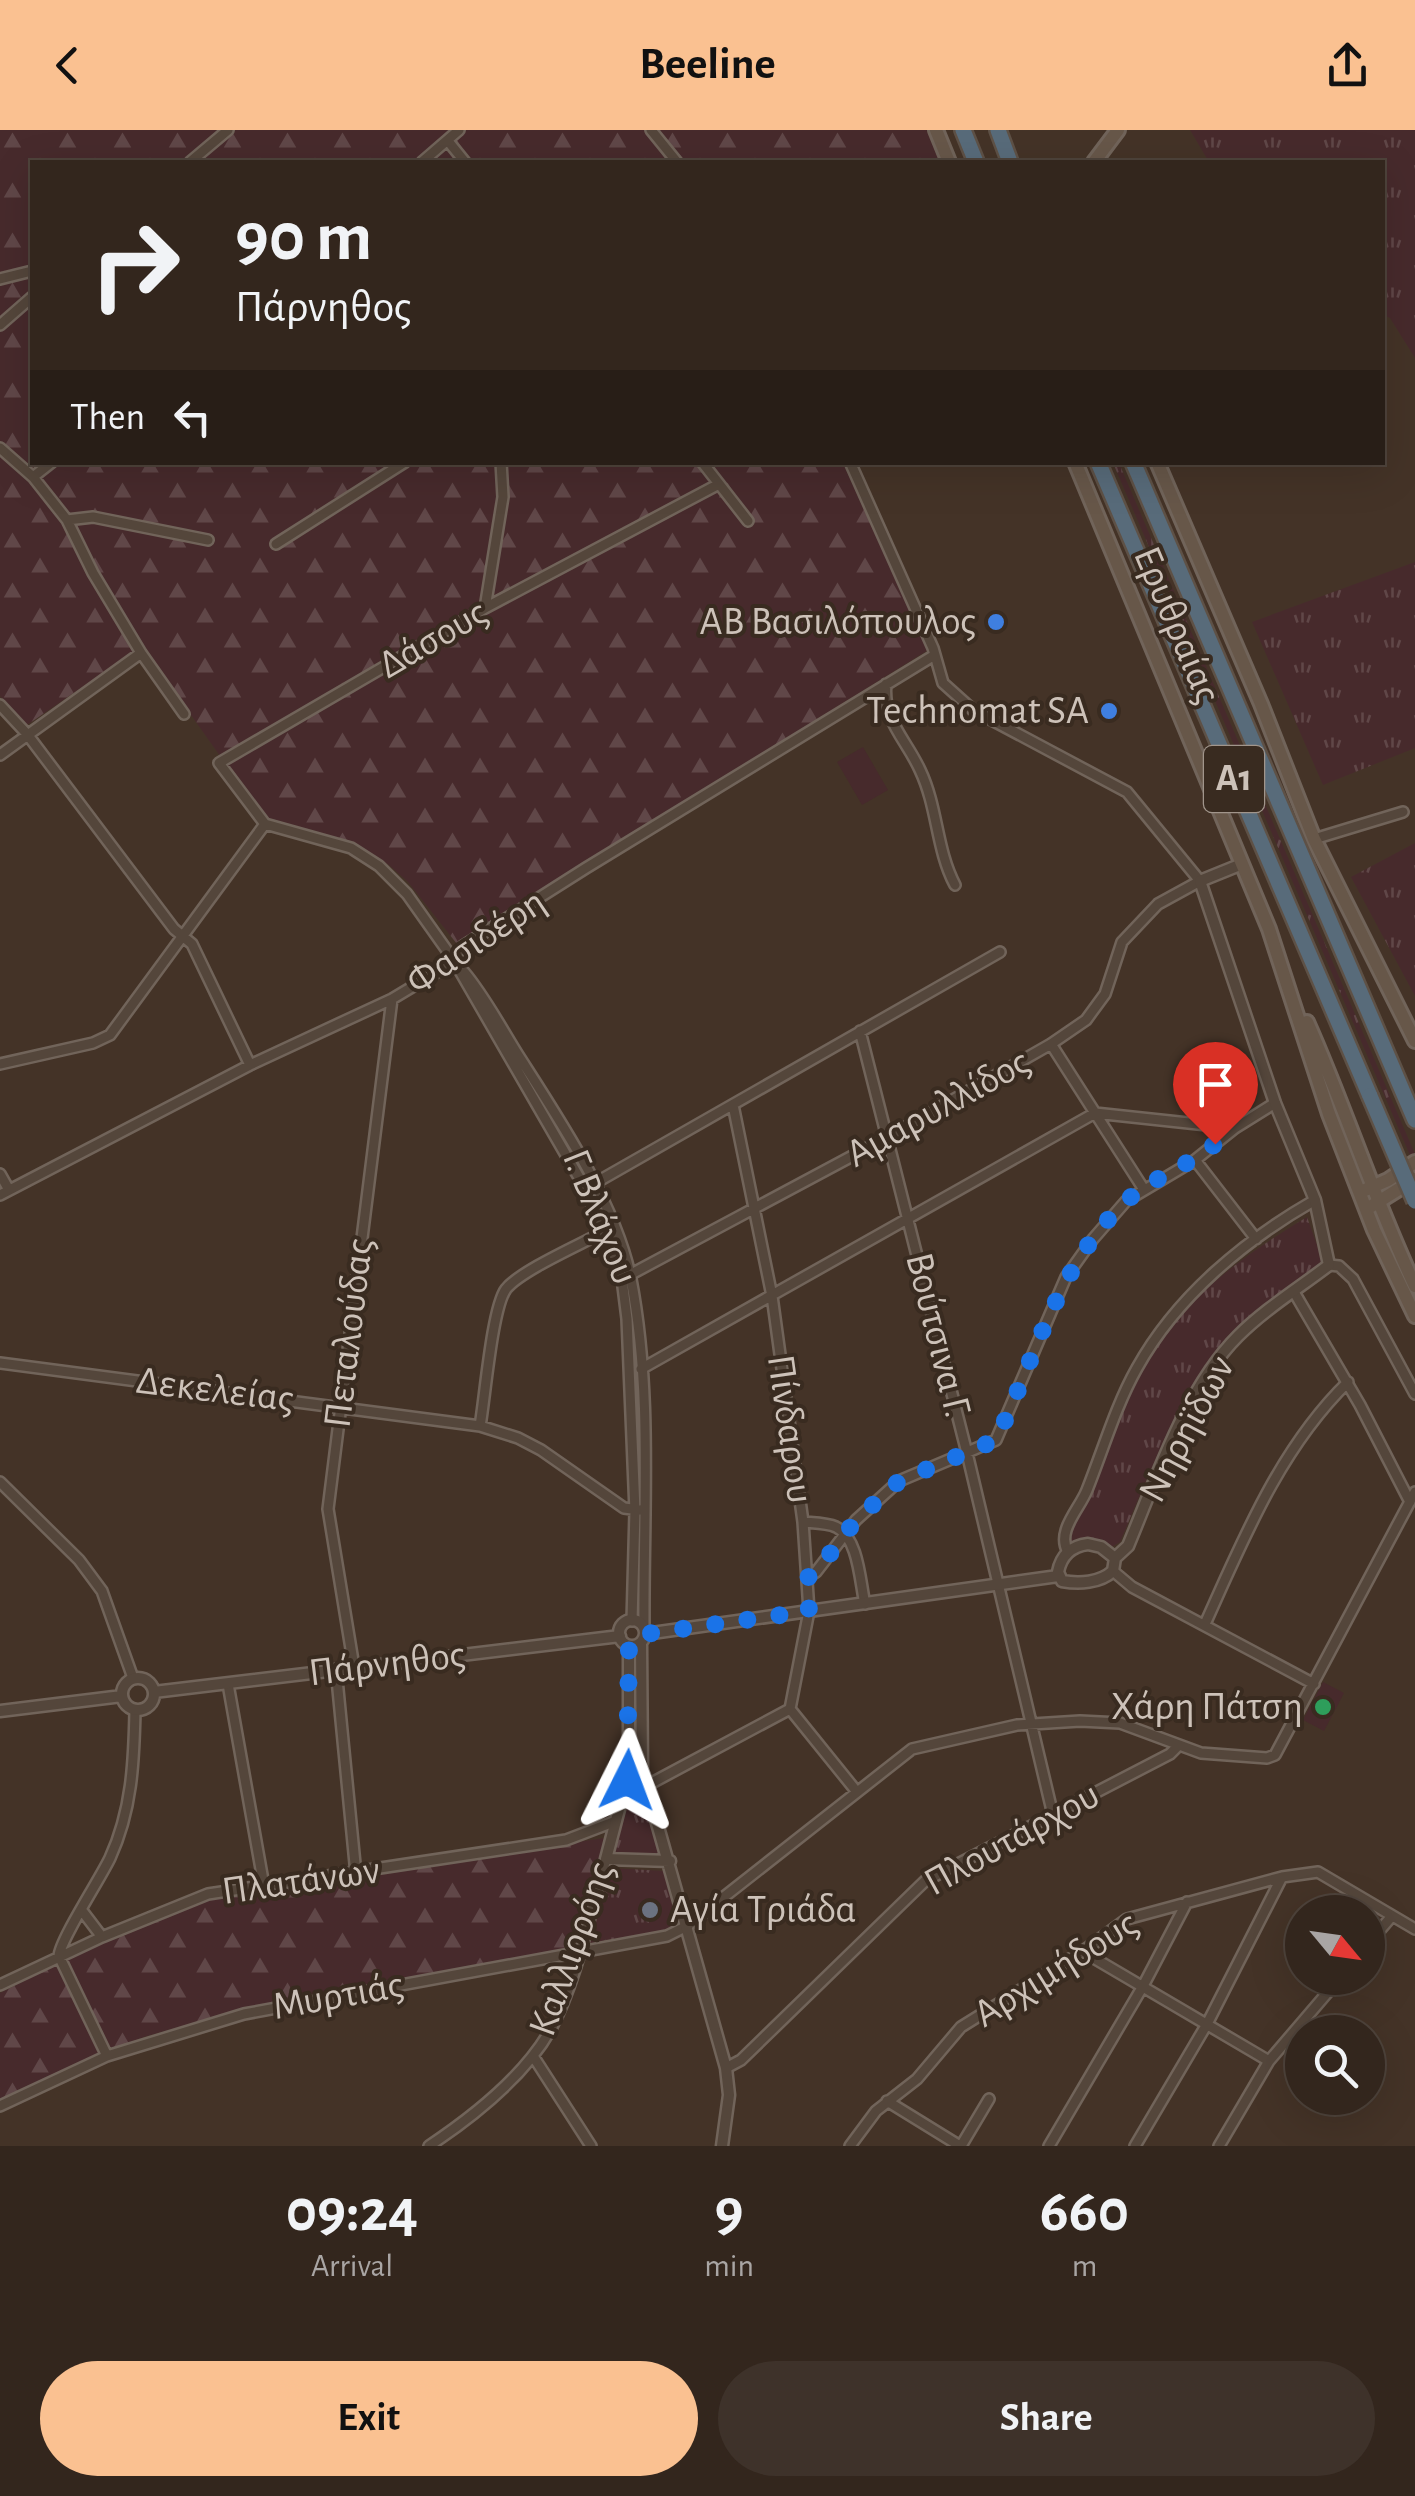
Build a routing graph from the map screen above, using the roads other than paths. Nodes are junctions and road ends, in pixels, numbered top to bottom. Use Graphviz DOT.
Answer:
graph roads {
  1 [pos="459,130"];
  2 [pos="651,130"];
  3 [pos="936,130"];
  4 [pos="963,130"];
  5 [pos="998,130"];
  6 [pos="1118,130"];
  7 [pos="225,131"];
  8 [pos="448,141"];
  9 [pos="192,160"];
  10 [pos="424,160"];
  11 [pos="463,160"];
  12 [pos="675,160"];
  13 [pos="948,160"];
  14 [pos="975,160"];
  15 [pos="1009,160"];
  16 [pos="1096,160"];
  17 [pos="30,272"];
  18 [pos="0,279"];
  19 [pos="30,299"];
  20 [pos="0,325"];
  21 [pos="0,448"];
  22 [pos="48,465"];
  23 [pos="400,465"];
  24 [pos="500,465"];
  25 [pos="704,465"];
  26 [pos="851,465"];
  27 [pos="1076,465"];
  28 [pos="1099,465"];
  29 [pos="1134,465"];
  30 [pos="1158,465"];
  31 [pos="34,477"];
  32 [pos="719,484"];
  33 [pos="67,520"];
  34 [pos="748,521"];
  35 [pos="208,540"];
  36 [pos="276,544"];
  37 [pos="485,608"];
  38 [pos="140,653"];
  39 [pos="933,656"];
  40 [pos="886,684"];
  41 [pos="0,706"];
  42 [pos="184,714"];
  43 [pos="27,734"];
  44 [pos="0,755"];
  45 [pos="1403,812"];
  46 [pos="265,824"];
  47 [pos="1314,839"];
  48 [pos="1242,864"];
  49 [pos="1200,881"];
  50 [pos="955,885"];
  51 [pos="182,936"];
  52 [pos="1000,952"];
  53 [pos="453,959"];
  54 [pos="392,998"];
  55 [pos="860,1032"];
  56 [pos="1415,1041"];
  57 [pos="1052,1044"];
  58 [pos="0,1064"];
  59 [pos="250,1065"];
  60 [pos="1275,1102"];
  61 [pos="733,1105"];
  62 [pos="1094,1113"];
  63 [pos="1415,1120"];
  64 [pos="1236,1128"];
  65 [pos="886,1138"];
  66 [pos="1195,1160"];
  67 [pos="1415,1162"];
  68 [pos="0,1174"];
  69 [pos="1415,1179"];
  70 [pos="589,1187"];
  71 [pos="1143,1188"];
  72 [pos="1366,1190"];
  73 [pos="5,1192"];
  74 [pos="1316,1200"];
  75 [pos="1415,1201"];
  76 [pos="1371,1206"];
  77 [pos="754,1210"];
  78 [pos="909,1219"];
  79 [pos="614,1226"];
  80 [pos="603,1232"];
  81 [pos="1256,1239"];
  82 [pos="1329,1264"];
  83 [pos="626,1277"];
  84 [pos="1415,1286"];
  85 [pos="1294,1292"];
  86 [pos="772,1296"];
  87 [pos="1415,1316"];
  88 [pos="0,1363"];
  89 [pos="641,1369"];
  90 [pos="1348,1382"];
  91 [pos="1415,1394"];
  92 [pos="340,1406"];
  93 [pos="480,1426"];
  94 [pos="967,1453"];
  95 [pos="0,1482"];
  96 [pos="1412,1497"];
  97 [pos="640,1510"];
  98 [pos="802,1522"];
  99 [pos="846,1534"];
  100 [pos="1068,1552"];
  101 [pos="1114,1564"];
  102 [pos="1058,1576"];
  103 [pos="807,1578"];
  104 [pos="996,1585"];
  105 [pos="865,1604"];
  106 [pos="809,1611"];
  107 [pos="632,1621"];
  108 [pos="1204,1624"];
  109 [pos="620,1636"];
  110 [pos="640,1638"];
  111 [pos="354,1667"];
  112 [pos="336,1669"];
  113 [pos="133,1678"];
  114 [pos="228,1684"];
  115 [pos="1314,1684"];
  116 [pos="154,1692"];
  117 [pos="122,1696"];
  118 [pos="790,1708"];
  119 [pos="135,1710"];
  120 [pos="0,1711"];
  121 [pos="1031,1724"];
  122 [pos="1177,1746"];
  123 [pos="646,1786"];
  124 [pos="857,1792"];
  125 [pos="1053,1815"];
  126 [pos="616,1821"];
  127 [pos="606,1860"];
  128 [pos="670,1861"];
  129 [pos="356,1874"];
  130 [pos="1282,1878"];
  131 [pos="264,1886"];
  132 [pos="1187,1902"];
  133 [pos="83,1912"];
  134 [pos="1392,1916"];
  135 [pos="1385,1924"];
  136 [pos="687,1926"];
  137 [pos="1415,1929"];
  138 [pos="102,1937"];
  139 [pos="1086,1949"];
  140 [pos="578,1953"];
  141 [pos="59,1956"];
  142 [pos="0,1985"];
  143 [pos="1143,1986"];
  144 [pos="1325,1995"];
  145 [pos="1207,2024"];
  146 [pos="107,2056"];
  147 [pos="532,2056"];
  148 [pos="1269,2061"];
  149 [pos="726,2068"];
  150 [pos="989,2099"];
  151 [pos="887,2101"];
  152 [pos="0,2106"];
  153 [pos="447,2134"];
  154 [pos="429,2146"];
  155 [pos="453,2146"];
  156 [pos="591,2146"];
  157 [pos="722,2146"];
  158 [pos="850,2146"];
  159 [pos="961,2146"];
  160 [pos="1049,2146"];
  161 [pos="1135,2146"];
  162 [pos="1219,2146"];
  1 -- 8 [label="street"];
  2 -- 12 [label="street"];
  3 -- 13 [label="main road"];
  4 -- 14 [label="highway"];
  5 -- 15 [label="highway"];
  6 -- 16 [label="main road"];
  7 -- 9 [label="street"];
  8 -- 10 [label="street"];
  8 -- 11 [label="street"];
  17 -- 18 [label="street"];
  19 -- 20 [label="street"];
  21 -- 31 [label="street"];
  22 -- 31 [label="street"];
  23 -- 36 [label="street"];
  24 -- 37 [label="street"];
  25 -- 32 [label="street"];
  26 -- 39 [label="street"];
  27 -- 48 [label="main road, Ερυθραίας"];
  28 -- 75 [label="highway, Α1, bridge"];
  29 -- 63 [label="highway, Α1"];
  30 -- 47 [label="main road"];
  31 -- 33 [label="street"];
  32 -- 34 [label="street"];
  32 -- 37 [label="street, Δάσους"];
  33 -- 35 [label="street"];
  33 -- 38 [label="street"];
  37 -- 46 [label="street, Δάσους"];
  38 -- 42 [label="street"];
  38 -- 43 [label="street"];
  39 -- 40 [label="street, Φασιδέρη"];
  39 -- 49 [label="street"];
  40 -- 50 [label="street"];
  40 -- 53 [label="street, Φασιδέρη"];
  41 -- 43 [label="street"];
  43 -- 44 [label="street"];
  43 -- 51 [label="street"];
  45 -- 47 [label="street"];
  46 -- 51 [label="street"];
  46 -- 53 [label="street, Γ. Βλάχου"];
  47 -- 56 [label="main road"];
  48 -- 49 [label="street"];
  48 -- 72 [label="main road, Ερυθραίας"];
  49 -- 57 [label="street, Αμαρυλλίδος"];
  49 -- 60 [label="street"];
  51 -- 58 [label="street"];
  51 -- 59 [label="street"];
  52 -- 55 [label="street"];
  53 -- 54 [label="street, Φασιδέρη"];
  53 -- 70 [label="street, Γ. Βλάχου"];
  54 -- 59 [label="street, Φασιδέρη"];
  54 -- 92 [label="street, Πεταλούδας"];
  55 -- 61 [label="street"];
  55 -- 65 [label="street, Βούτσινα Γ."];
  57 -- 62 [label="street"];
  57 -- 65 [label="street, Αμαρυλλίδος"];
  59 -- 73 [label="street, Φασιδέρη"];
  60 -- 64 [label="street"];
  60 -- 74 [label="street"];
  61 -- 70 [label="street"];
  61 -- 77 [label="street, Πίνδαρου"];
  62 -- 64 [label="street"];
  62 -- 71 [label="street"];
  62 -- 78 [label="street"];
  64 -- 66 [label="street"];
  65 -- 77 [label="street, Αμαρυλλίδος"];
  65 -- 78 [label="street, Βούτσινα Γ."];
  66 -- 71 [label="street"];
  66 -- 81 [label="street"];
  67 -- 72 [label="main road"];
  68 -- 73 [label="street"];
  69 -- 76 [label="main road"];
  70 -- 79 [label="street, Γ. Βλάχου"];
  70 -- 80 [label="street, Γ. Βλάχου"];
  71 -- 94 [label="street"];
  72 -- 76 [label="main road, Ερυθραίας"];
  74 -- 81 [label="street"];
  74 -- 82 [label="street"];
  76 -- 84 [label="main road, Ερυθραίας"];
  76 -- 87 [label="main road, Ερυθραίας"];
  77 -- 83 [label="street, Αμαρυλλίδος"];
  77 -- 86 [label="street, Πίνδαρου"];
  78 -- 86 [label="street"];
  78 -- 94 [label="street, Βούτσινα Γ."];
  79 -- 80 [label="street"];
  79 -- 83 [label="street, Γ. Βλάχου"];
  80 -- 83 [label="street, Γ. Βλάχου"];
  80 -- 93 [label="street"];
  81 -- 100 [label="street"];
  82 -- 85 [label="street, Νηρηϊδων"];
  82 -- 91 [label="street"];
  83 -- 89 [label="street, Γ. Βλάχου"];
  83 -- 97 [label="street, Γ. Βλάχου"];
  85 -- 90 [label="street"];
  85 -- 101 [label="street, Νηρηϊδων"];
  86 -- 89 [label="street"];
  86 -- 98 [label="street, Πίνδαρου"];
  88 -- 92 [label="street, Δεκελείας"];
  89 -- 97 [label="street, Γ. Βλάχου"];
  90 -- 96 [label="street"];
  90 -- 108 [label="street"];
  92 -- 93 [label="street, Δεκελείας"];
  92 -- 111 [label="street, Πεταλούδας"];
  93 -- 97 [label="street, Δεκελείας"];
  94 -- 99 [label="street"];
  94 -- 104 [label="street, Βούτσινα Γ."];
  95 -- 113 [label="street"];
  96 -- 115 [label="street"];
  97 -- 107 [label="street, Γ. Βλάχου"];
  97 -- 110 [label="street, Γ. Βλάχου"];
  98 -- 99 [label="street"];
  98 -- 103 [label="street, Πίνδαρου"];
  99 -- 103 [label="street"];
  99 -- 105 [label="street"];
  100 -- 101 [label="street"];
  100 -- 102 [label="street"];
  101 -- 102 [label="street"];
  101 -- 108 [label="street"];
  102 -- 104 [label="street"];
  103 -- 106 [label="street, Πίνδαρου"];
  104 -- 105 [label="street"];
  104 -- 121 [label="street, Βούτσινα Γ."];
  105 -- 106 [label="street"];
  106 -- 110 [label="street"];
  106 -- 118 [label="street, Πίνδαρου"];
  107 -- 109 [label="street"];
  107 -- 110 [label="street"];
  108 -- 115 [label="street"];
  109 -- 110 [label="street"];
  109 -- 111 [label="street, Πάρνηθος"];
  110 -- 123 [label="street"];
  110 -- 126 [label="street, Καλλιρρόης"];
  111 -- 112 [label="street, Πάρνηθος"];
  112 -- 114 [label="street, Πάρνηθος"];
  112 -- 129 [label="street"];
  113 -- 116 [label="street"];
  113 -- 117 [label="street"];
  114 -- 116 [label="street, Πάρνηθος"];
  114 -- 131 [label="street"];
  115 -- 122 [label="street"];
  116 -- 119 [label="street"];
  117 -- 119 [label="street"];
  117 -- 120 [label="street"];
  118 -- 123 [label="street"];
  118 -- 124 [label="street"];
  119 -- 133 [label="street"];
  121 -- 122 [label="street"];
  121 -- 124 [label="street"];
  121 -- 125 [label="street, Βούτσινα Γ."];
  122 -- 125 [label="street, Πλουτάρχου"];
  123 -- 128 [label="street"];
  124 -- 136 [label="street"];
  125 -- 149 [label="street, Πλουτάρχου"];
  126 -- 127 [label="street, Καλλιρρόης"];
  126 -- 129 [label="street, Πλατάνων"];
  127 -- 128 [label="street"];
  127 -- 140 [label="street, Καλλιρρόης"];
  128 -- 136 [label="street"];
  129 -- 131 [label="street, Πλατάνων"];
  130 -- 132 [label="street, Αρχιμήδους"];
  130 -- 134 [label="street, Αρχιμήδους"];
  130 -- 145 [label="street"];
  131 -- 138 [label="street, Πλατάνων"];
  132 -- 139 [label="street, Αρχιμήδους"];
  132 -- 143 [label="street"];
  133 -- 138 [label="street"];
  133 -- 141 [label="street"];
  134 -- 135 [label="street"];
  134 -- 137 [label="street, Αρχιμήδους"];
  136 -- 140 [label="street, Μυρτιάς"];
  136 -- 149 [label="street"];
  138 -- 141 [label="street, Πλατάνων"];
  139 -- 143 [label="street"];
  139 -- 151 [label="street, Αρχιμήδους"];
  140 -- 146 [label="street, Μυρτιάς"];
  140 -- 147 [label="street, Καλλιρρόης"];
  141 -- 142 [label="street, Πλατάνων"];
  141 -- 146 [label="street"];
  143 -- 145 [label="street"];
  143 -- 160 [label="street"];
  144 -- 148 [label="street"];
  145 -- 148 [label="street"];
  145 -- 161 [label="street"];
  146 -- 152 [label="street, Μυρτιάς"];
  147 -- 153 [label="street, Καλλιρρόης"];
  147 -- 156 [label="street"];
  148 -- 162 [label="street"];
  149 -- 157 [label="street"];
  150 -- 159 [label="street"];
  151 -- 158 [label="street, Αρχιμήδους"];
  151 -- 159 [label="street"];
  153 -- 154 [label="street, Καλλιρρόης"];
  153 -- 155 [label="street"];
}
